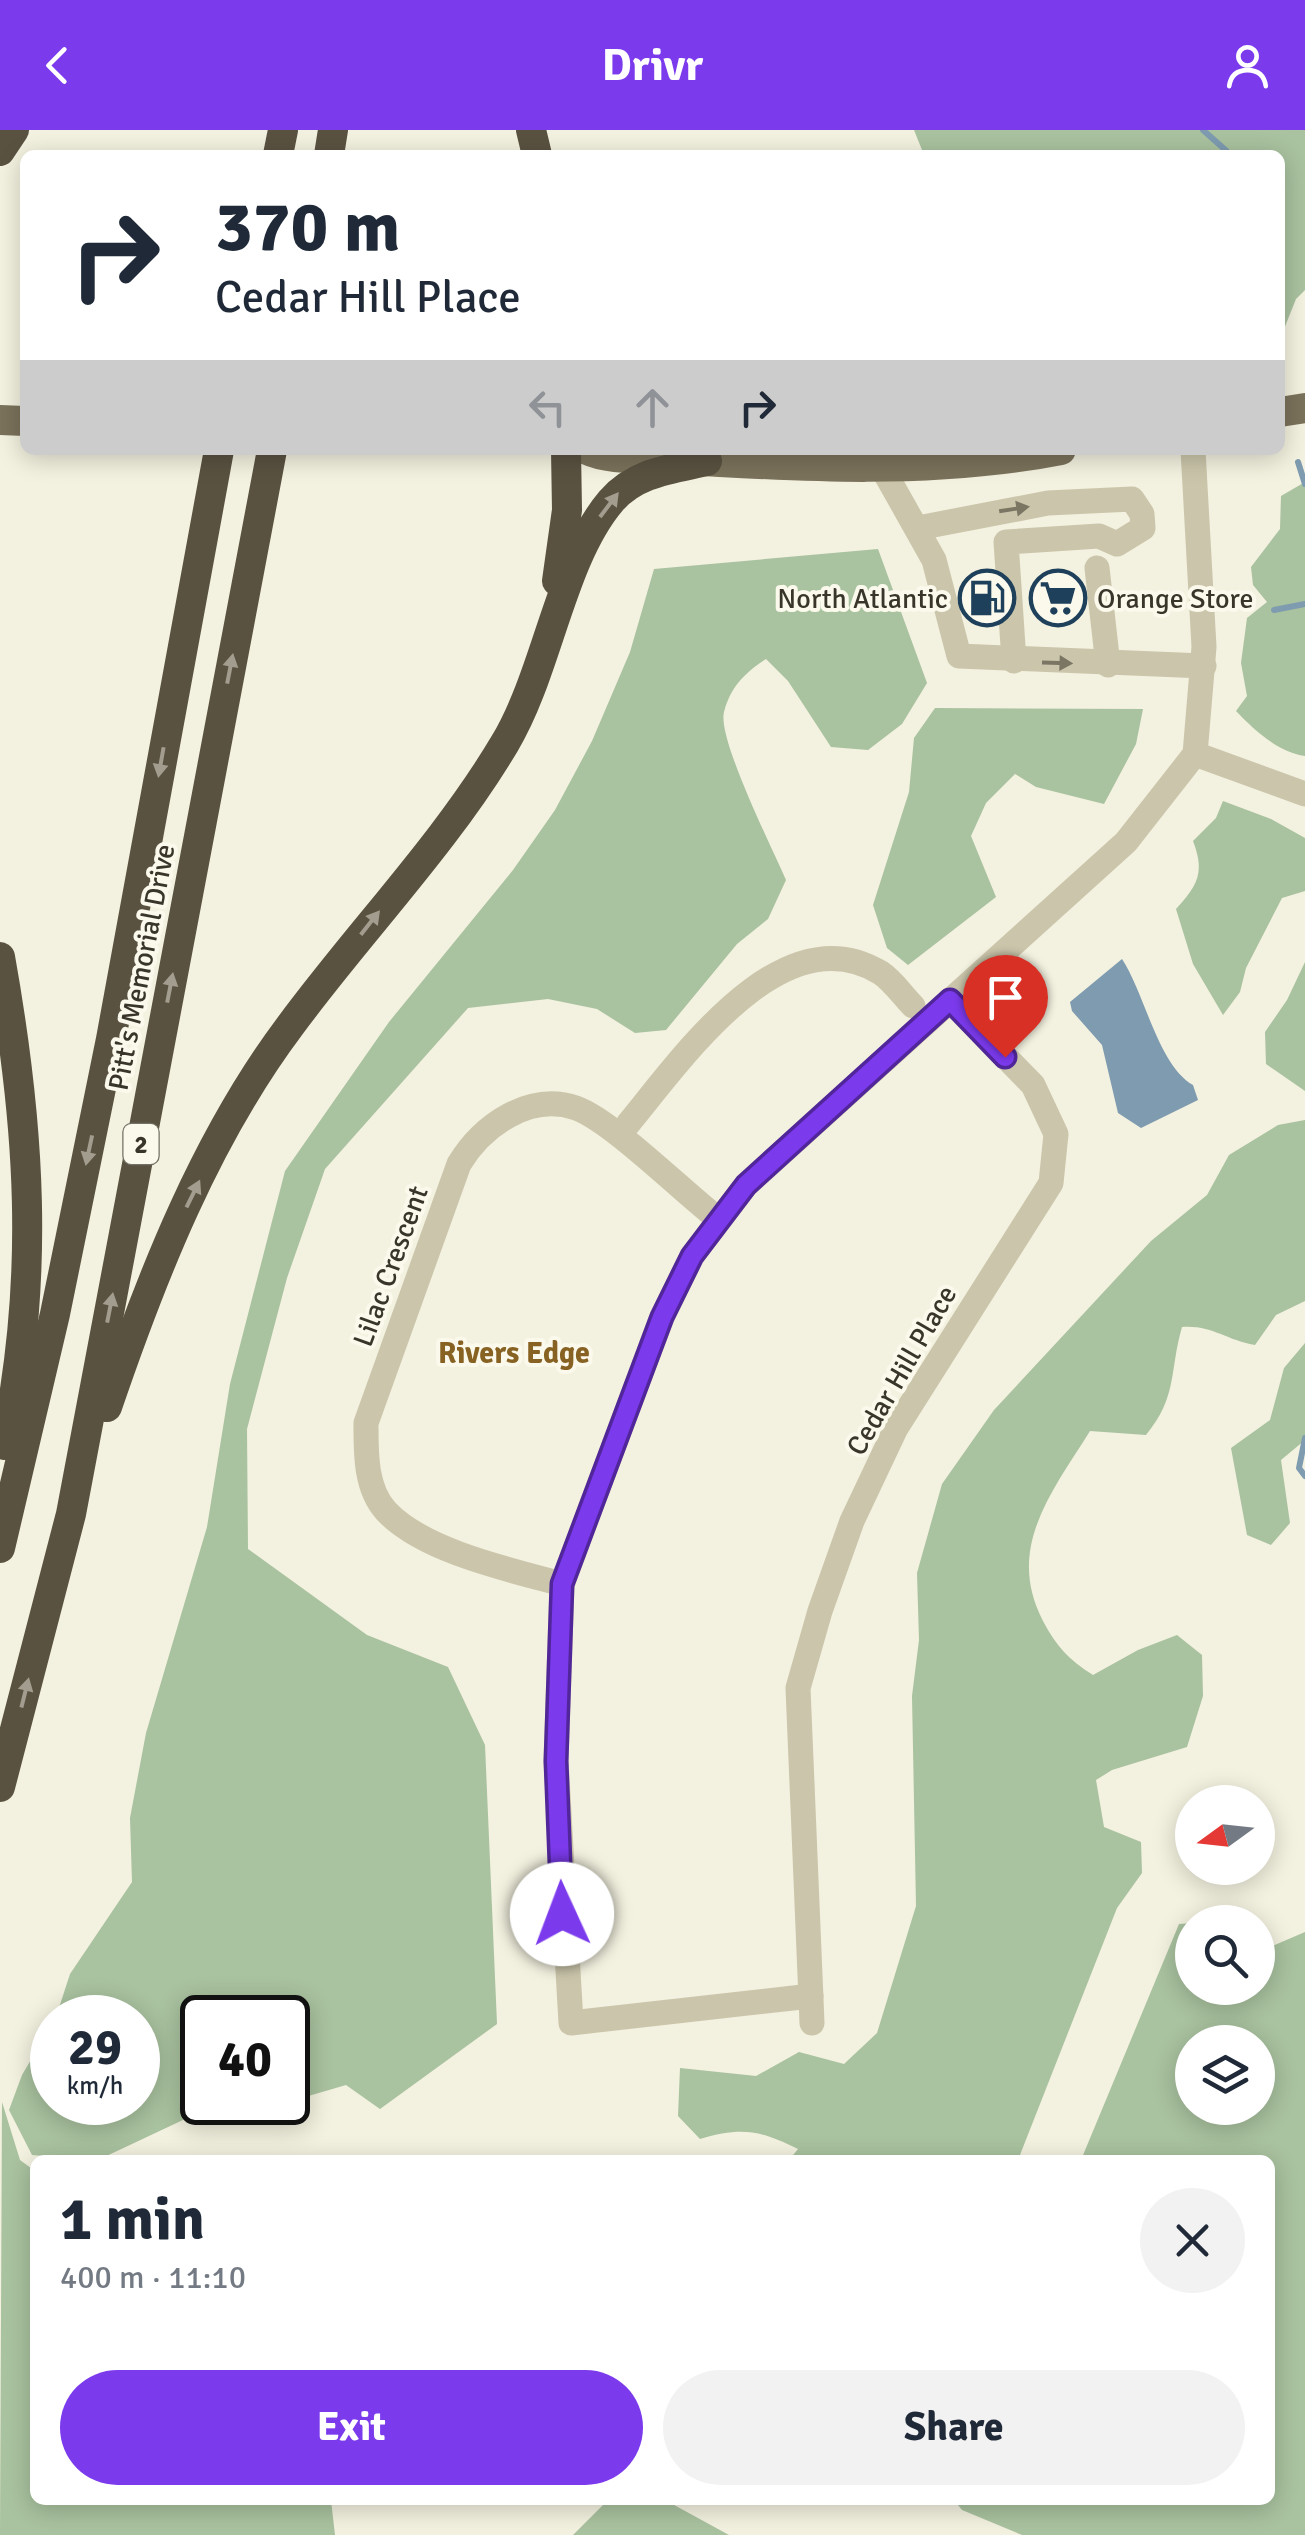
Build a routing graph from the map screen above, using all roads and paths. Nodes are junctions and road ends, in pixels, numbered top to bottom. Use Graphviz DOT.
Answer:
graph roads {
  1 [pos="14,130"];
  2 [pos="0,151"];
  3 [pos="218,455"];
  4 [pos="271,455"];
  5 [pos="566,455"];
  6 [pos="641,455"];
  7 [pos="1026,455"];
  8 [pos="1193,455"];
  9 [pos="706,461"];
  10 [pos="880,464"];
  11 [pos="918,528"];
  12 [pos="1097,568"];
  13 [pos="543,658"];
  14 [pos="1014,660"];
  15 [pos="1108,665"];
  16 [pos="1204,666"];
  17 [pos="1195,754"];
  18 [pos="1305,794"];
  19 [pos="0,957"];
  20 [pos="950,1000"];
  21 [pos="913,1006"];
  22 [pos="628,1124"];
  23 [pos="718,1218"];
  24 [pos="0,1468"];
  25 [pos="71,1514"];
  26 [pos="0,1548"];
  27 [pos="562,1584"];
  28 [pos="0,1787"];
  29 [pos="811,1996"];
  30 [pos="812,2024"];
  1 -- 2 [label="highway"];
  3 -- 26 [label="highway, Pitt's Memorial Drive / 2, one-way"];
  25 -- 4 [label="highway, Pitt's Memorial Drive / 2, one-way"];
  5 -- 13 [label="highway"];
  6 -- 9 [label="main road"];
  7 -- 10 [label="main road"];
  8 -- 16 [label="street"];
  9 -- 10 [label="main road"];
  13 -- 9 [label="highway, one-way"];
  10 -- 11 [label="street"];
  11 -- 14 [label="street"];
  11 -- 14 [label="street, one-way"];
  12 -- 15 [label="street"];
  25 -- 13 [label="highway, one-way"];
  14 -- 15 [label="street, one-way"];
  15 -- 16 [label="street"];
  16 -- 17 [label="street"];
  17 -- 18 [label="street"];
  17 -- 20 [label="street"];
  19 -- 24 [label="highway"];
  20 -- 23 [label="street"];
  20 -- 29 [label="street, Cedar Hill Place"];
  21 -- 22 [label="street"];
  23 -- 27 [label="street"];
  23 -- 27 [label="street, Lilac Crescent"];
  28 -- 25 [label="highway, Pitt's Memorial Drive / 2, one-way"];
  27 -- 29 [label="street"];
  29 -- 30 [label="street, Cedar Hill Place"];
}
